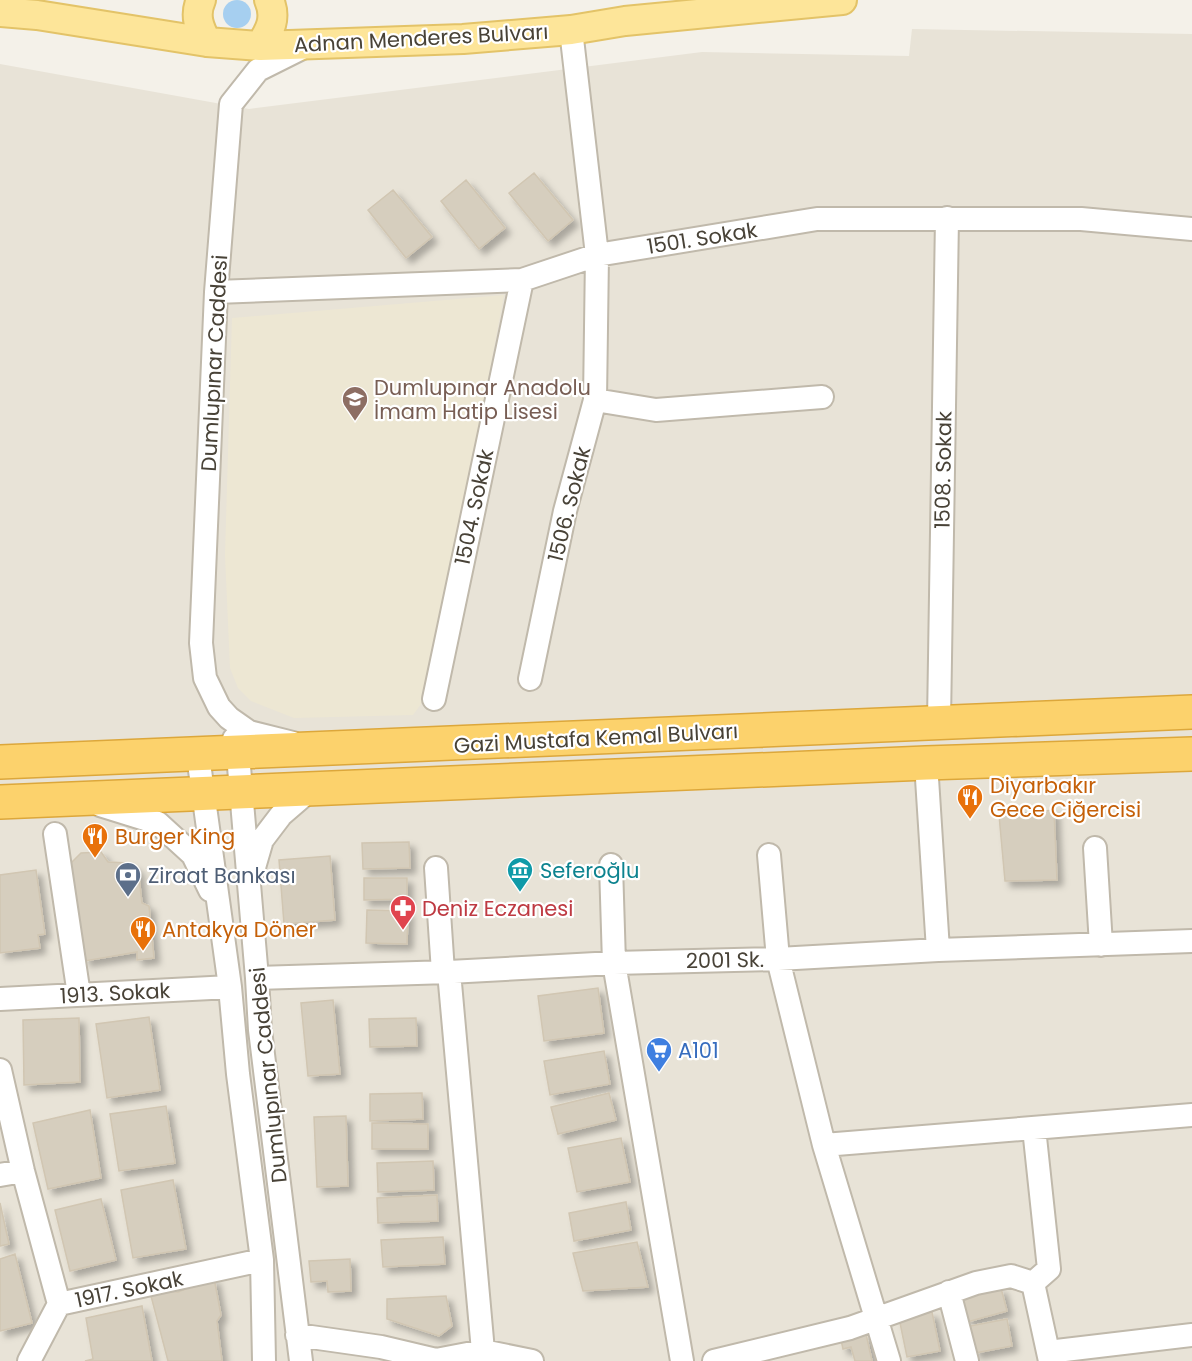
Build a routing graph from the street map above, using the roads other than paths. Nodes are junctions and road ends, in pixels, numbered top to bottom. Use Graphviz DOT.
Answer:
graph roads {
  1 [pos="201,0"];
  2 [pos="269,0"];
  3 [pos="842,0"];
  4 [pos="0,12"];
  5 [pos="572,30"];
  6 [pos="207,42"];
  7 [pos="311,44"];
  8 [pos="260,46"];
  9 [pos="947,218"];
  10 [pos="1192,229"];
  11 [pos="597,255"];
  12 [pos="522,280"];
  13 [pos="216,291"];
  14 [pos="822,397"];
  15 [pos="595,400"];
  16 [pos="530,680"];
  17 [pos="434,699"];
  18 [pos="1192,712"];
  19 [pos="230,718"];
  20 [pos="939,721"];
  21 [pos="326,751"];
  22 [pos="1192,754"];
  23 [pos="238,755"];
  24 [pos="198,756"];
  25 [pos="0,762"];
  26 [pos="926,764"];
  27 [pos="310,790"];
  28 [pos="241,793"];
  29 [pos="203,795"];
  30 [pos="79,798"];
  31 [pos="0,802"];
  32 [pos="55,834"];
  33 [pos="1095,848"];
  34 [pos="769,855"];
  35 [pos="611,865"];
  36 [pos="436,868"];
  37 [pos="249,884"];
  38 [pos="218,907"];
  39 [pos="1192,941"];
  40 [pos="1101,945"];
  41 [pos="938,950"];
  42 [pos="778,959"];
  43 [pos="614,963"];
  44 [pos="446,972"];
  45 [pos="257,978"];
  46 [pos="230,987"];
  47 [pos="79,995"];
  48 [pos="0,999"];
  49 [pos="0,1070"];
  50 [pos="1192,1115"];
  51 [pos="1034,1128"];
  52 [pos="824,1144"];
  53 [pos="23,1172"];
  54 [pos="0,1175"];
  55 [pos="262,1260"];
  56 [pos="1033,1283"];
  57 [pos="949,1292"];
  58 [pos="59,1304"];
  59 [pos="877,1318"];
  60 [pos="297,1335"];
  61 [pos="1192,1335"];
  62 [pos="483,1351"];
  63 [pos="1049,1356"];
  64 [pos="752,1357"];
  65 [pos="436,1360"];
  66 [pos="29,1361"];
  67 [pos="264,1361"];
  68 [pos="300,1361"];
  69 [pos="532,1361"];
  70 [pos="682,1361"];
  71 [pos="714,1361"];
  72 [pos="889,1361"];
  73 [pos="967,1361"];
  1 -- 6 [label="main road"];
  2 -- 8 [label="main road"];
  3 -- 5 [label="main road, Adnan Menderes Bulvarı"];
  4 -- 6 [label="main road, Adnan Menderes Bulvarı"];
  5 -- 7 [label="main road, Adnan Menderes Bulvarı"];
  5 -- 11 [label="street, 1506. Sokak"];
  6 -- 8 [label="main road, Adnan Menderes Bulvarı"];
  7 -- 8 [label="main road, Adnan Menderes Bulvarı"];
  7 -- 13 [label="street, Dumlupınar Caddesi"];
  9 -- 10 [label="street, 1501. Sokak"];
  9 -- 11 [label="street, 1501. Sokak"];
  9 -- 20 [label="street, 1508. Sokak"];
  11 -- 12 [label="street, 1501. Sokak"];
  11 -- 15 [label="street, 1506. Sokak"];
  12 -- 13 [label="street, 1501. Sokak"];
  12 -- 17 [label="street, 1504. Sokak"];
  13 -- 19 [label="street, Dumlupınar Caddesi"];
  14 -- 15 [label="street"];
  15 -- 16 [label="street, 1506. Sokak"];
  18 -- 20 [label="highway, Gazi Mustafa Kemal Bulvarı"];
  19 -- 21 [label="street, Dumlupınar Caddesi"];
  19 -- 23 [label="street, Dumlupınar Caddesi"];
  20 -- 21 [label="highway, Gazi Mustafa Kemal Bulvarı"];
  21 -- 23 [label="highway, Gazi Mustafa Kemal Bulvarı"];
  22 -- 26 [label="highway, Gazi Mustafa Kemal Bulvarı"];
  23 -- 24 [label="highway, Gazi Mustafa Kemal Bulvarı"];
  23 -- 28 [label="street, Dumlupınar Caddesi"];
  24 -- 25 [label="highway, Gazi Mustafa Kemal Bulvarı"];
  24 -- 29 [label="street, Dumlupınar Caddesi"];
  26 -- 27 [label="highway, Gazi Mustafa Kemal Bulvarı"];
  26 -- 41 [label="street"];
  27 -- 28 [label="highway, Gazi Mustafa Kemal Bulvarı"];
  27 -- 37 [label="street"];
  28 -- 29 [label="highway, Gazi Mustafa Kemal Bulvarı"];
  28 -- 37 [label="street, Dumlupınar Caddesi"];
  29 -- 30 [label="highway, Gazi Mustafa Kemal Bulvarı"];
  29 -- 38 [label="street, Dumlupınar Caddesi"];
  30 -- 31 [label="highway, Gazi Mustafa Kemal Bulvarı"];
  30 -- 38 [label="street"];
  32 -- 47 [label="street"];
  33 -- 40 [label="street"];
  34 -- 42 [label="street"];
  35 -- 43 [label="street"];
  36 -- 44 [label="street"];
  37 -- 45 [label="street, Dumlupınar Caddesi"];
  38 -- 46 [label="street, Dumlupınar Caddesi"];
  39 -- 40 [label="street, 2001 Sk."];
  40 -- 41 [label="street, 2001 Sk."];
  41 -- 42 [label="street, 2001 Sk."];
  42 -- 43 [label="street, 2001 Sk."];
  42 -- 52 [label="street"];
  43 -- 44 [label="street, 2001 Sk."];
  43 -- 70 [label="street"];
  44 -- 45 [label="street, 2001 Sk."];
  44 -- 62 [label="street"];
  45 -- 60 [label="street, Dumlupınar Caddesi"];
  46 -- 47 [label="street, 1913. Sokak"];
  46 -- 55 [label="street, Dumlupınar Caddesi"];
  47 -- 48 [label="street, 1913. Sokak"];
  49 -- 53 [label="street"];
  50 -- 51 [label="street"];
  51 -- 52 [label="street"];
  51 -- 56 [label="street"];
  52 -- 59 [label="street"];
  53 -- 54 [label="street"];
  53 -- 58 [label="street"];
  55 -- 58 [label="street, 1917. Sokak"];
  55 -- 67 [label="street, Dumlupınar Caddesi"];
  56 -- 57 [label="street"];
  56 -- 63 [label="street"];
  57 -- 59 [label="street"];
  57 -- 73 [label="street"];
  58 -- 66 [label="street, 1917. Sokak"];
  59 -- 64 [label="street"];
  59 -- 72 [label="street"];
  60 -- 65 [label="street"];
  60 -- 68 [label="street, Dumlupınar Caddesi"];
  61 -- 63 [label="street"];
  62 -- 65 [label="street"];
  62 -- 69 [label="street"];
  64 -- 71 [label="street"];
}
